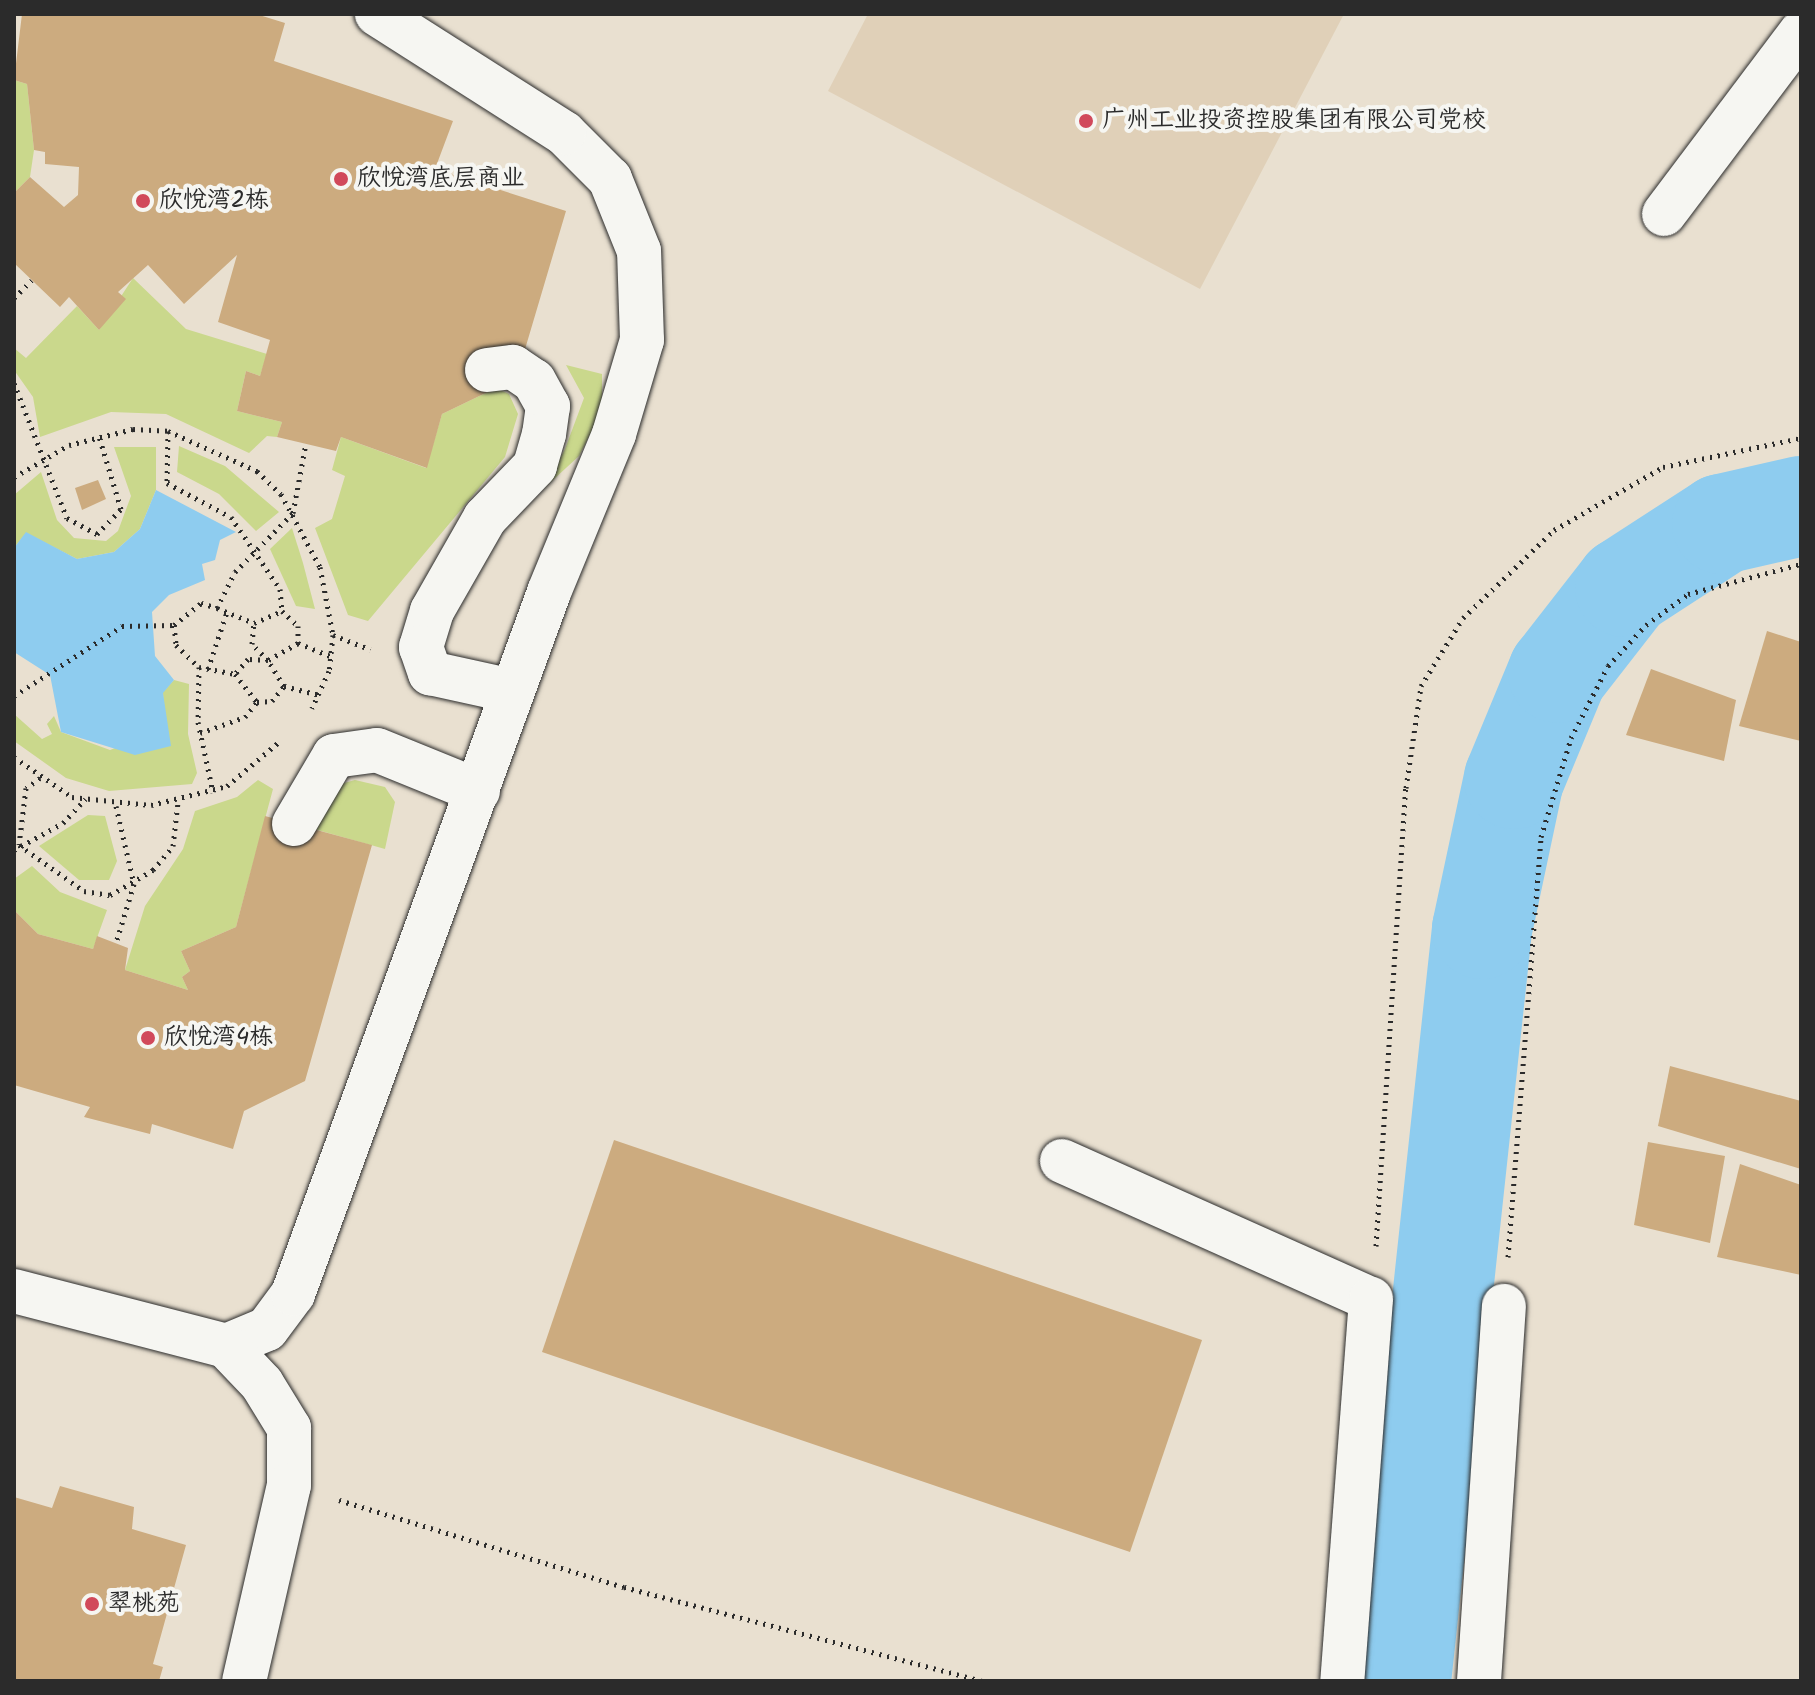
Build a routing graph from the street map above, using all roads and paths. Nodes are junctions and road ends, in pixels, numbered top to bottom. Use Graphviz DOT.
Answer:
graph roads {
  1 [pos="377,14"];
  2 [pos="1801,32"];
  3 [pos="1664,214"];
  4 [pos="32,280"];
  5 [pos="14,298"];
  6 [pos="500,368"];
  7 [pos="14,383"];
  8 [pos="168,431"];
  9 [pos="99,436"];
  10 [pos="1801,438"];
  11 [pos="306,443"];
  12 [pos="44,459"];
  13 [pos="14,477"];
  14 [pos="293,513"];
  15 [pos="255,548"];
  16 [pos="1801,564"];
  17 [pos="217,608"];
  18 [pos="282,611"];
  19 [pos="227,612"];
  20 [pos="254,623"];
  21 [pos="174,625"];
  22 [pos="298,643"];
  23 [pos="330,656"];
  24 [pos="268,660"];
  25 [pos="199,667"];
  26 [pos="208,669"];
  27 [pos="235,674"];
  28 [pos="284,686"];
  29 [pos="512,691"];
  30 [pos="319,695"];
  31 [pos="14,696"];
  32 [pos="257,702"];
  33 [pos="300,719"];
  34 [pos="290,729"];
  35 [pos="200,733"];
  36 [pos="14,757"];
  37 [pos="40,778"];
  38 [pos="478,791"];
  39 [pos="213,792"];
  40 [pos="85,799"];
  41 [pos="178,802"];
  42 [pos="116,806"];
  43 [pos="294,824"];
  44 [pos="17,848"];
  45 [pos="134,884"];
  46 [pos="116,943"];
  47 [pos="1062,1161"];
  48 [pos="14,1291"];
  49 [pos="1371,1299"];
  50 [pos="1504,1306"];
  51 [pos="226,1346"];
  52 [pos="289,1485"];
  53 [pos="244,1681"];
  54 [pos="983,1681"];
  55 [pos="1342,1681"];
  56 [pos="1479,1681"];
  1 -- 29 [label="street"];
  2 -- 3 [label="street"];
  4 -- 5 [label="path"];
  6 -- 29 [label="street"];
  7 -- 12 [label="path"];
  8 -- 9 [label="path"];
  8 -- 14 [label="path"];
  8 -- 15 [label="path"];
  9 -- 12 [label="path"];
  9 -- 12 [label="path"];
  10 -- 49 [label="path"];
  11 -- 14 [label="path"];
  12 -- 13 [label="path"];
  14 -- 15 [label="path"];
  14 -- 23 [label="path"];
  15 -- 17 [label="path"];
  15 -- 18 [label="path"];
  16 -- 50 [label="path"];
  17 -- 19 [label="path"];
  17 -- 21 [label="path"];
  18 -- 20 [label="path"];
  18 -- 22 [label="path"];
  19 -- 20 [label="path"];
  19 -- 26 [label="path"];
  20 -- 24 [label="path"];
  21 -- 25 [label="path"];
  21 -- 31 [label="path"];
  22 -- 23 [label="path"];
  22 -- 24 [label="path"];
  23 -- 30 [label="path"];
  24 -- 27 [label="path"];
  24 -- 28 [label="path"];
  25 -- 26 [label="path"];
  25 -- 35 [label="path"];
  26 -- 27 [label="path"];
  27 -- 32 [label="path"];
  28 -- 30 [label="path"];
  28 -- 32 [label="path"];
  29 -- 38 [label="street"];
  30 -- 33 [label="path"];
  32 -- 35 [label="path"];
  34 -- 39 [label="path"];
  35 -- 39 [label="path"];
  36 -- 37 [label="path"];
  37 -- 40 [label="path"];
  37 -- 44 [label="path"];
  38 -- 43 [label="street"];
  38 -- 51 [label="street"];
  39 -- 41 [label="path"];
  40 -- 42 [label="path"];
  40 -- 44 [label="path"];
  41 -- 42 [label="path"];
  41 -- 45 [label="path"];
  42 -- 45 [label="path"];
  44 -- 45 [label="path"];
  45 -- 46 [label="path"];
  47 -- 49 [label="street"];
  48 -- 51 [label="street"];
  49 -- 55 [label="street"];
  50 -- 56 [label="street"];
  51 -- 52 [label="street"];
  52 -- 53 [label="street"];
  52 -- 54 [label="path"];
}
